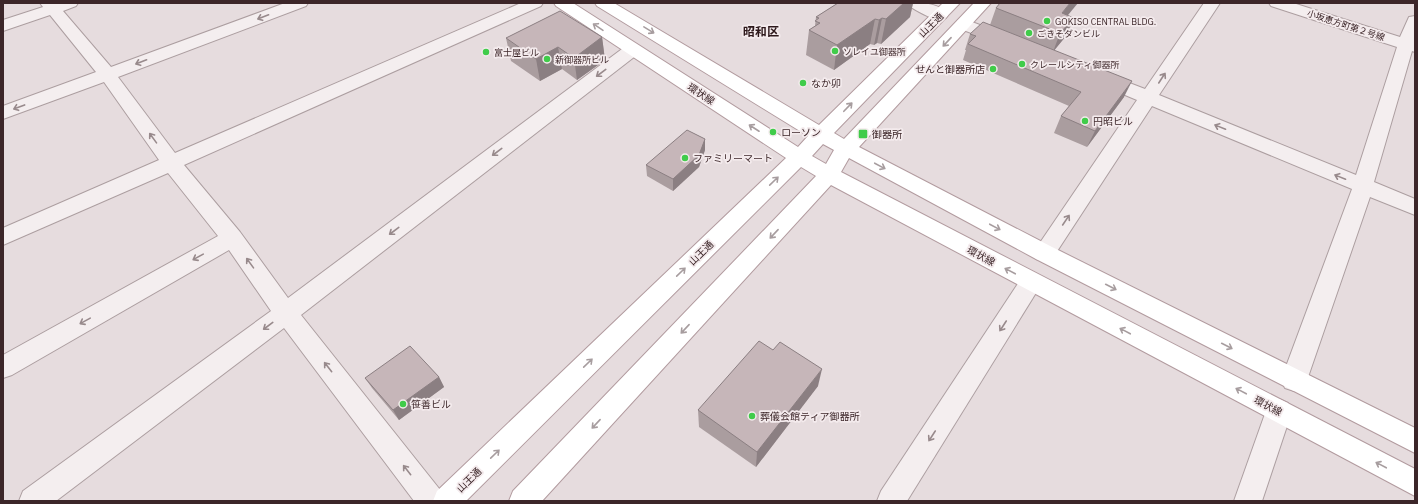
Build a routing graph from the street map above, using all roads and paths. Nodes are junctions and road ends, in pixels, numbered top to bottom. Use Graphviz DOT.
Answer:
graph roads {
  1 [pos="300,3"];
  2 [pos="535,3"];
  3 [pos="562,3"];
  4 [pos="603,3"];
  5 [pos="915,3"];
  6 [pos="983,3"];
  7 [pos="1212,3"];
  8 [pos="1277,3"];
  9 [pos="57,5"];
  10 [pos="946,9"];
  11 [pos="1415,21"];
  12 [pos="964,24"];
  13 [pos="3,26"];
  14 [pos="1411,46"];
  15 [pos="1020,47"];
  16 [pos="632,50"];
  17 [pos="1084,72"];
  18 [pos="108,75"];
  19 [pos="1149,98"];
  20 [pos="3,113"];
  21 [pos="821,135"];
  22 [pos="846,148"];
  23 [pos="799,157"];
  24 [pos="171,163"];
  25 [pos="829,175"];
  26 [pos="1363,186"];
  27 [pos="1415,207"];
  28 [pos="3,237"];
  29 [pos="232,238"];
  30 [pos="1044,253"];
  31 [pos="1031,282"];
  32 [pos="286,313"];
  33 [pos="3,367"];
  34 [pos="1294,380"];
  35 [pos="1279,411"];
  36 [pos="1415,441"];
  37 [pos="1415,483"];
  38 [pos="33,501"];
  39 [pos="431,501"];
  40 [pos="447,501"];
  41 [pos="523,501"];
  42 [pos="890,501"];
  43 [pos="1248,501"];
  1 -- 18 [label="street, one-way"];
  2 -- 24 [label="street"];
  16 -- 3 [label="main road, 環状線, one-way"];
  4 -- 21 [label="main road, one-way"];
  5 -- 10 [label="street"];
  6 -- 12 [label="main road"];
  19 -- 7 [label="street, one-way"];
  8 -- 14 [label="street, 小坂恵方町第２号線"];
  9 -- 13 [label="street"];
  9 -- 18 [label="street"];
  21 -- 10 [label="main road, 山王通, one-way"];
  11 -- 14 [label="street"];
  12 -- 15 [label="street"];
  12 -- 22 [label="main road, one-way"];
  14 -- 26 [label="street"];
  23 -- 16 [label="main road, 環状線, one-way"];
  16 -- 32 [label="street, one-way"];
  17 -- 19 [label="street"];
  18 -- 20 [label="street, one-way"];
  24 -- 18 [label="street, one-way"];
  26 -- 19 [label="street, one-way"];
  30 -- 19 [label="street, one-way"];
  21 -- 22 [label="main road"];
  21 -- 23 [label="main road, 山王通"];
  22 -- 25 [label="main road"];
  22 -- 30 [label="main road, one-way"];
  23 -- 25 [label="main road, 環状線"];
  40 -- 23 [label="main road, 山王通, one-way"];
  24 -- 28 [label="street"];
  24 -- 29 [label="street"];
  31 -- 25 [label="main road, 環状線, one-way"];
  25 -- 41 [label="main road, one-way"];
  26 -- 27 [label="street"];
  26 -- 34 [label="street"];
  32 -- 29 [label="street, one-way"];
  29 -- 33 [label="street, one-way"];
  30 -- 34 [label="main road, one-way"];
  35 -- 31 [label="main road, 環状線, one-way"];
  31 -- 42 [label="street, one-way"];
  32 -- 38 [label="street, one-way"];
  39 -- 32 [label="street, one-way"];
  34 -- 36 [label="main road"];
  37 -- 35 [label="main road, 環状線, one-way"];
  35 -- 43 [label="street"];
}
